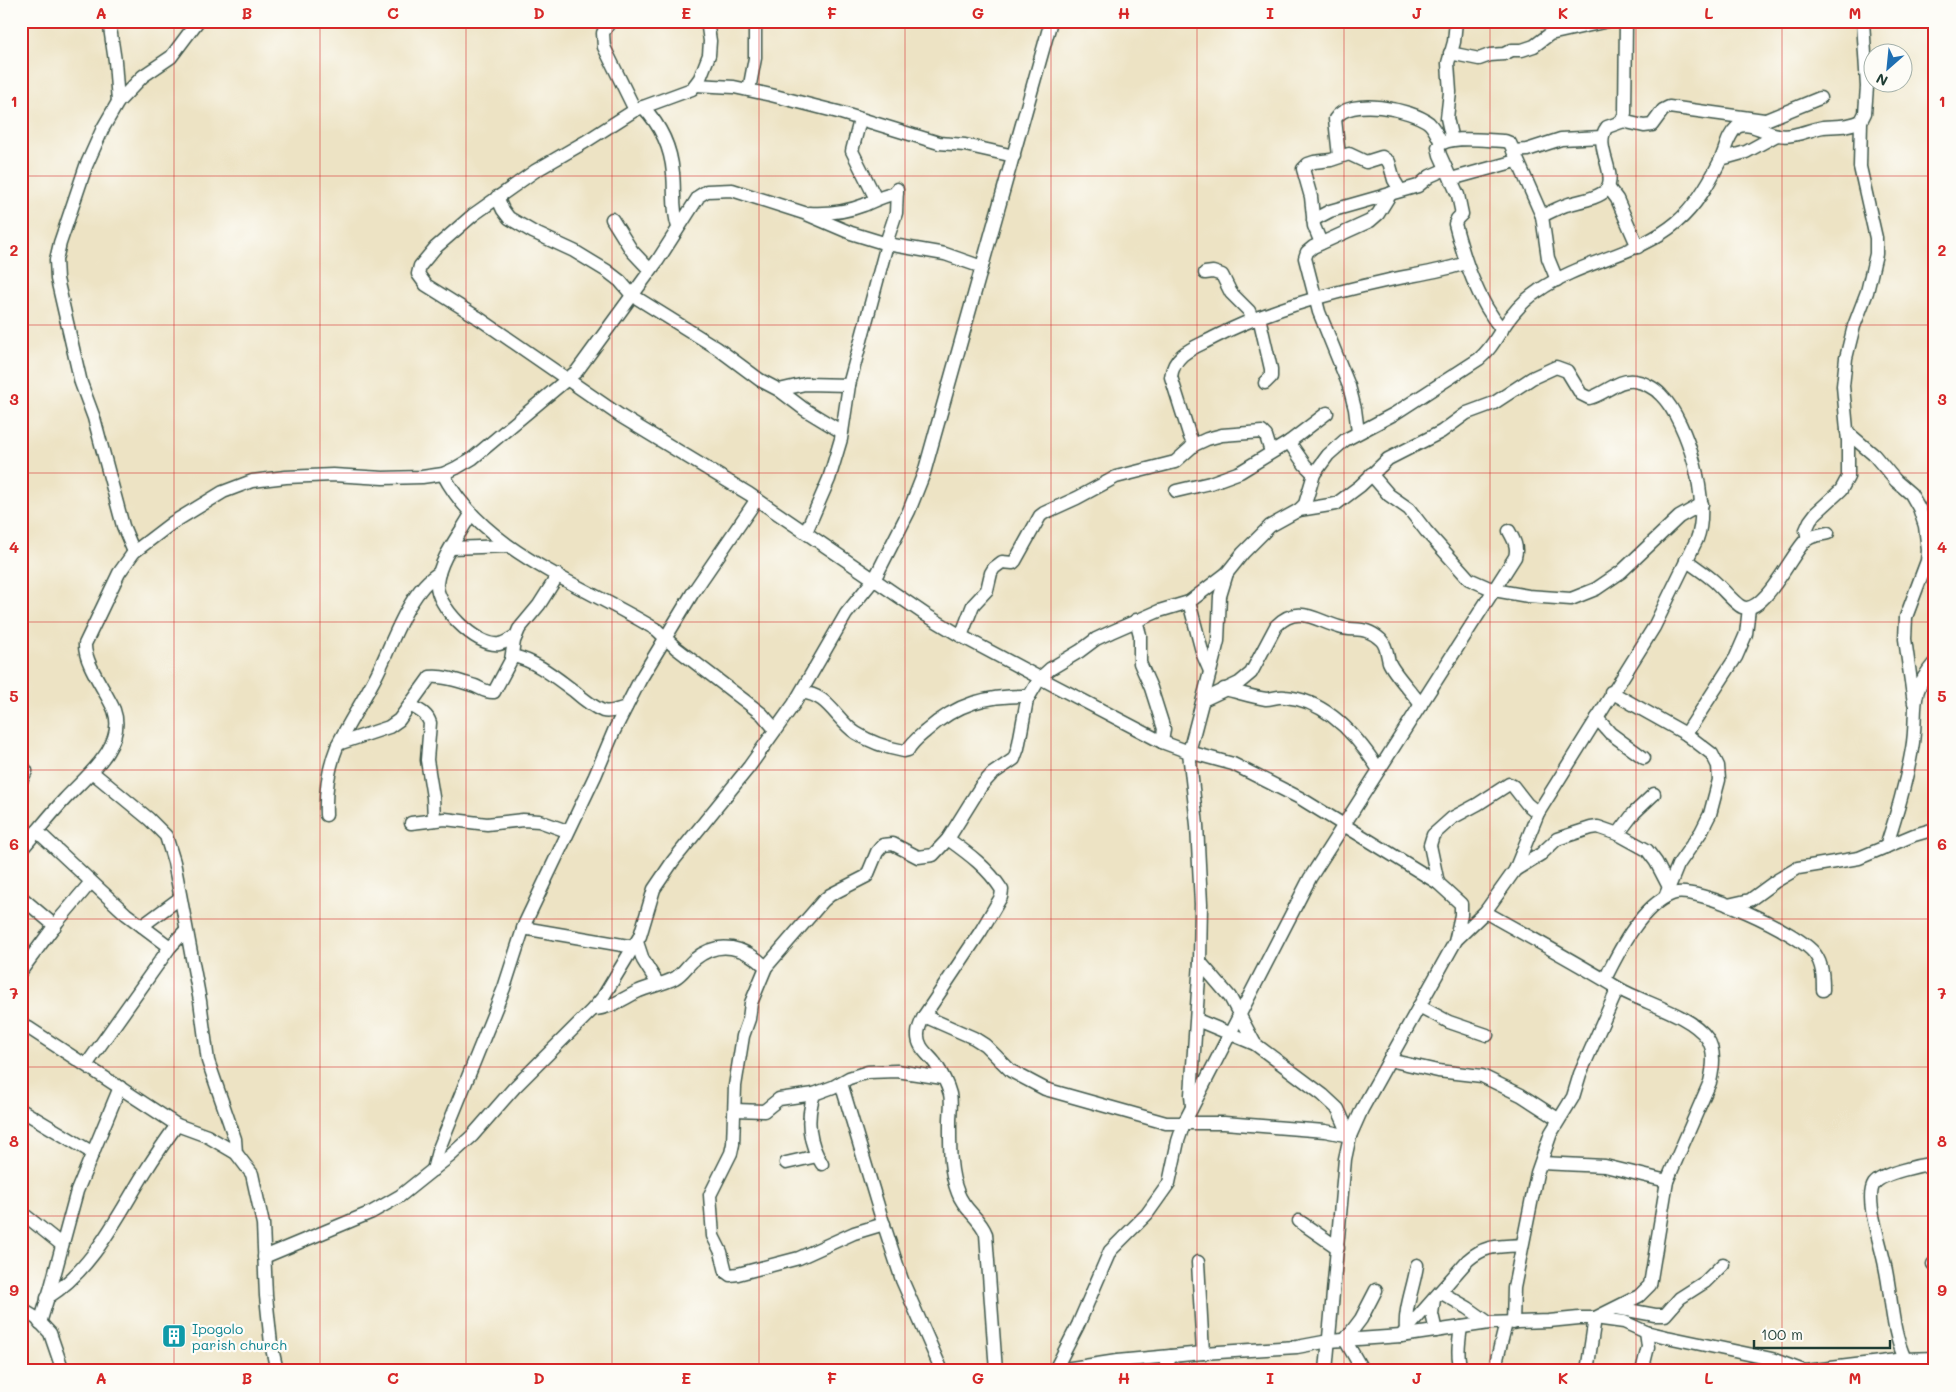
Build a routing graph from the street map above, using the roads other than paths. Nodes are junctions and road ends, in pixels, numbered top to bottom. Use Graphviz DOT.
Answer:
graph roads {
  1 [pos="109,21"];
  2 [pos="198,21"];
  3 [pos="597,21"];
  4 [pos="610,21"];
  5 [pos="707,21"];
  6 [pos="755,21"];
  7 [pos="1051,21"];
  8 [pos="1456,21"];
  9 [pos="1608,21"];
  10 [pos="1626,21"];
  11 [pos="1863,21"];
  12 [pos="603,34"];
  13 [pos="1450,53"];
  14 [pos="695,85"];
  15 [pos="749,90"];
  16 [pos="1820,98"];
  17 [pos="118,102"];
  18 [pos="639,108"];
  19 [pos="860,120"];
  20 [pos="1764,120"];
  21 [pos="1622,121"];
  22 [pos="1861,121"];
  23 [pos="1752,126"];
  24 [pos="1777,135"];
  25 [pos="1602,137"];
  26 [pos="1447,141"];
  27 [pos="1014,156"];
  28 [pos="1339,156"];
  29 [pos="1515,156"];
  30 [pos="1721,159"];
  31 [pos="1448,174"];
  32 [pos="1608,187"];
  33 [pos="1395,191"];
  34 [pos="498,197"];
  35 [pos="876,199"];
  36 [pos="804,213"];
  37 [pos="1542,216"];
  38 [pos="612,219"];
  39 [pos="1313,220"];
  40 [pos="678,227"];
  41 [pos="886,243"];
  42 [pos="1321,243"];
  43 [pos="1638,247"];
  44 [pos="1466,263"];
  45 [pos="982,267"];
  46 [pos="650,270"];
  47 [pos="1205,273"];
  48 [pos="1557,280"];
  49 [pos="632,295"];
  50 [pos="1316,299"];
  51 [pos="1256,318"];
  52 [pos="1502,330"];
  53 [pos="568,380"];
  54 [pos="1265,383"];
  55 [pos="849,385"];
  56 [pos="779,390"];
  57 [pos="1326,413"];
  58 [pos="842,432"];
  59 [pos="1358,432"];
  60 [pos="1847,432"];
  61 [pos="1289,442"];
  62 [pos="1194,446"];
  63 [pos="1271,452"];
  64 [pos="443,474"];
  65 [pos="1314,474"];
  66 [pos="1371,474"];
  67 [pos="1176,491"];
  68 [pos="757,500"];
  69 [pos="1702,504"];
  70 [pos="1299,510"];
  71 [pos="471,514"];
  72 [pos="1509,531"];
  73 [pos="806,532"];
  74 [pos="1828,533"];
  75 [pos="1808,539"];
  76 [pos="508,546"];
  77 [pos="451,548"];
  78 [pos="134,552"];
  79 [pos="1931,556"];
  80 [pos="1686,560"];
  81 [pos="439,573"];
  82 [pos="1227,574"];
  83 [pos="558,575"];
  84 [pos="875,578"];
  85 [pos="1494,590"];
  86 [pos="1189,602"];
  87 [pos="1749,608"];
  88 [pos="1136,620"];
  89 [pos="516,636"];
  90 [pos="961,636"];
  91 [pos="666,639"];
  92 [pos="513,656"];
  93 [pos="1935,662"];
  94 [pos="1210,671"];
  95 [pos="1040,678"];
  96 [pos="1224,689"];
  97 [pos="1611,692"];
  98 [pos="801,693"];
  99 [pos="1029,696"];
  100 [pos="1203,700"];
  101 [pos="1914,703"];
  102 [pos="410,705"];
  103 [pos="1421,705"];
  104 [pos="626,707"];
  105 [pos="1597,718"];
  106 [pos="775,729"];
  107 [pos="1686,734"];
  108 [pos="1162,742"];
  109 [pos="338,744"];
  110 [pos="1189,752"];
  111 [pos="1644,758"];
  112 [pos="21,763"];
  113 [pos="1378,770"];
  114 [pos="92,772"];
  115 [pos="21,781"];
  116 [pos="1654,794"];
  117 [pos="1538,813"];
  118 [pos="326,816"];
  119 [pos="434,820"];
  120 [pos="411,823"];
  121 [pos="1344,825"];
  122 [pos="1935,829"];
  123 [pos="37,831"];
  124 [pos="568,831"];
  125 [pos="1618,834"];
  126 [pos="948,839"];
  127 [pos="1886,847"];
  128 [pos="21,850"];
  129 [pos="1515,870"];
  130 [pos="91,882"];
  131 [pos="1438,883"];
  132 [pos="1667,892"];
  133 [pos="21,897"];
  134 [pos="180,898"];
  135 [pos="1728,906"];
  136 [pos="1485,912"];
  137 [pos="55,926"];
  138 [pos="142,926"];
  139 [pos="523,928"];
  140 [pos="186,930"];
  141 [pos="1455,942"];
  142 [pos="635,944"];
  143 [pos="170,947"];
  144 [pos="1200,962"];
  145 [pos="766,968"];
  146 [pos="21,971"];
  147 [pos="1605,979"];
  148 [pos="658,984"];
  149 [pos="1618,988"];
  150 [pos="1824,990"];
  151 [pos="1420,1006"];
  152 [pos="593,1009"];
  153 [pos="1239,1014"];
  154 [pos="924,1016"];
  155 [pos="1197,1020"];
  156 [pos="21,1023"];
  157 [pos="1230,1033"];
  158 [pos="1486,1035"];
  159 [pos="1255,1044"];
  160 [pos="1390,1060"];
  161 [pos="87,1064"];
  162 [pos="943,1078"];
  163 [pos="841,1083"];
  164 [pos="120,1087"];
  165 [pos="814,1094"];
  166 [pos="1192,1106"];
  167 [pos="21,1110"];
  168 [pos="735,1110"];
  169 [pos="1558,1119"];
  170 [pos="1184,1123"];
  171 [pos="177,1124"];
  172 [pos="1350,1136"];
  173 [pos="94,1153"];
  174 [pos="236,1153"];
  175 [pos="786,1163"];
  176 [pos="1541,1163"];
  177 [pos="1935,1163"];
  178 [pos="433,1170"];
  179 [pos="1667,1181"];
  180 [pos="21,1212"];
  181 [pos="1300,1221"];
  182 [pos="884,1224"];
  183 [pos="1522,1244"];
  184 [pos="62,1246"];
  185 [pos="1338,1248"];
  186 [pos="264,1257"];
  187 [pos="1198,1262"];
  188 [pos="1723,1264"];
  189 [pos="1417,1265"];
  190 [pos="1376,1290"];
  191 [pos="1437,1295"];
  192 [pos="47,1298"];
  193 [pos="1617,1308"];
  194 [pos="21,1309"];
  195 [pos="1595,1318"];
  196 [pos="40,1322"];
  197 [pos="1510,1323"];
  198 [pos="1489,1324"];
  199 [pos="1461,1327"];
  200 [pos="1436,1331"];
  201 [pos="1646,1332"];
  202 [pos="1403,1333"];
  203 [pos="1345,1340"];
  204 [pos="1328,1341"];
  205 [pos="1203,1352"];
  206 [pos="1172,1356"];
  207 [pos="1906,1358"];
  208 [pos="1935,1358"];
  209 [pos="275,1368"];
  210 [pos="63,1371"];
  211 [pos="942,1371"];
  212 [pos="996,1371"];
  213 [pos="1054,1371"];
  214 [pos="1164,1371"];
  215 [pos="1326,1371"];
  216 [pos="1363,1371"];
  217 [pos="1462,1371"];
  218 [pos="1494,1371"];
  219 [pos="1587,1371"];
  220 [pos="1642,1371"];
  221 [pos="1805,1371"];
  1 -- 17 [label="street"];
  2 -- 17 [label="street"];
  3 -- 12 [label="street"];
  4 -- 12 [label="street"];
  5 -- 14 [label="street"];
  6 -- 15 [label="street"];
  7 -- 27 [label="street"];
  8 -- 13 [label="street"];
  9 -- 13 [label="street"];
  10 -- 21 [label="street"];
  11 -- 22 [label="street"];
  12 -- 18 [label="street"];
  13 -- 26 [label="street"];
  14 -- 15 [label="street"];
  14 -- 18 [label="street"];
  15 -- 19 [label="street"];
  16 -- 20 [label="street"];
  17 -- 78 [label="street"];
  18 -- 34 [label="street"];
  18 -- 40 [label="street"];
  19 -- 27 [label="street"];
  19 -- 35 [label="street"];
  20 -- 21 [label="street"];
  20 -- 23 [label="street"];
  21 -- 25 [label="street"];
  22 -- 24 [label="street"];
  22 -- 60 [label="street"];
  23 -- 24 [label="street"];
  23 -- 30 [label="street"];
  24 -- 30 [label="street"];
  25 -- 29 [label="street"];
  25 -- 32 [label="street"];
  26 -- 28 [label="street"];
  26 -- 29 [label="street"];
  26 -- 31 [label="street"];
  27 -- 45 [label="street"];
  28 -- 33 [label="street"];
  28 -- 39 [label="street"];
  29 -- 31 [label="street"];
  29 -- 37 [label="street"];
  30 -- 43 [label="street"];
  31 -- 33 [label="street"];
  31 -- 44 [label="street"];
  32 -- 37 [label="street"];
  32 -- 43 [label="street"];
  33 -- 39 [label="street"];
  33 -- 42 [label="street"];
  34 -- 49 [label="street"];
  34 -- 53 [label="street"];
  35 -- 36 [label="street"];
  35 -- 41 [label="street"];
  36 -- 40 [label="street"];
  36 -- 41 [label="street"];
  37 -- 48 [label="street"];
  38 -- 46 [label="street"];
  39 -- 42 [label="street"];
  40 -- 46 [label="street"];
  41 -- 45 [label="street"];
  41 -- 55 [label="street"];
  42 -- 50 [label="street"];
  43 -- 48 [label="street"];
  44 -- 50 [label="street"];
  44 -- 52 [label="street"];
  45 -- 84 [label="street"];
  46 -- 49 [label="street"];
  47 -- 51 [label="street"];
  48 -- 52 [label="street"];
  49 -- 53 [label="street"];
  49 -- 56 [label="street"];
  50 -- 51 [label="street"];
  50 -- 59 [label="street"];
  51 -- 54 [label="street"];
  51 -- 62 [label="street"];
  52 -- 59 [label="street"];
  53 -- 64 [label="street"];
  53 -- 68 [label="street"];
  55 -- 56 [label="street"];
  55 -- 58 [label="street"];
  56 -- 58 [label="street"];
  57 -- 61 [label="street"];
  58 -- 73 [label="street"];
  59 -- 65 [label="street"];
  60 -- 75 [label="street"];
  60 -- 79 [label="street"];
  61 -- 63 [label="street"];
  61 -- 65 [label="street"];
  62 -- 63 [label="street"];
  62 -- 90 [label="street"];
  63 -- 67 [label="street"];
  64 -- 71 [label="street"];
  64 -- 78 [label="street"];
  65 -- 70 [label="street"];
  66 -- 69 [label="street"];
  66 -- 70 [label="street"];
  66 -- 85 [label="street"];
  68 -- 73 [label="street"];
  68 -- 91 [label="street"];
  69 -- 80 [label="street"];
  69 -- 85 [label="street"];
  70 -- 82 [label="street"];
  71 -- 76 [label="street"];
  71 -- 77 [label="street"];
  72 -- 85 [label="street"];
  73 -- 84 [label="street"];
  74 -- 75 [label="street"];
  75 -- 87 [label="street"];
  76 -- 77 [label="street"];
  76 -- 83 [label="street"];
  77 -- 81 [label="street"];
  78 -- 114 [label="street"];
  79 -- 101 [label="street"];
  80 -- 87 [label="street"];
  80 -- 97 [label="street"];
  81 -- 89 [label="street"];
  81 -- 109 [label="street"];
  82 -- 86 [label="street"];
  82 -- 94 [label="street"];
  83 -- 89 [label="street"];
  83 -- 91 [label="street"];
  84 -- 90 [label="street"];
  84 -- 98 [label="street"];
  85 -- 103 [label="street"];
  86 -- 88 [label="street"];
  86 -- 94 [label="street"];
  87 -- 107 [label="street"];
  88 -- 95 [label="street"];
  88 -- 108 [label="street"];
  89 -- 92 [label="street"];
  90 -- 95 [label="street"];
  91 -- 104 [label="street"];
  91 -- 106 [label="street"];
  92 -- 102 [label="street"];
  92 -- 104 [label="street"];
  93 -- 101 [label="street"];
  94 -- 100 [label="street"];
  95 -- 99 [label="street"];
  95 -- 108 [label="street"];
  96 -- 100 [label="street"];
  96 -- 103 [label="street"];
  96 -- 113 [label="street"];
  97 -- 105 [label="street"];
  97 -- 107 [label="street"];
  98 -- 99 [label="street"];
  98 -- 106 [label="street"];
  99 -- 126 [label="street"];
  100 -- 110 [label="street"];
  101 -- 127 [label="street"];
  102 -- 109 [label="street"];
  102 -- 119 [label="street"];
  103 -- 113 [label="street"];
  104 -- 124 [label="street"];
  105 -- 111 [label="street"];
  105 -- 117 [label="street"];
  106 -- 142 [label="street"];
  107 -- 132 [label="street"];
  108 -- 110 [label="street"];
  109 -- 118 [label="street"];
  110 -- 121 [label="street"];
  110 -- 144 [label="street"];
  112 -- 115 [label="street"];
  113 -- 121 [label="street"];
  114 -- 123 [label="street"];
  114 -- 134 [label="street"];
  116 -- 125 [label="street"];
  117 -- 129 [label="street"];
  117 -- 131 [label="street"];
  119 -- 120 [label="street"];
  119 -- 124 [label="street"];
  121 -- 131 [label="street"];
  121 -- 153 [label="street"];
  122 -- 127 [label="street"];
  123 -- 128 [label="street"];
  123 -- 130 [label="street"];
  124 -- 139 [label="street"];
  125 -- 129 [label="street"];
  125 -- 132 [label="street"];
  126 -- 145 [label="street"];
  126 -- 154 [label="street"];
  127 -- 135 [label="street"];
  129 -- 136 [label="street"];
  130 -- 137 [label="street"];
  130 -- 138 [label="street"];
  131 -- 141 [label="street"];
  132 -- 135 [label="street"];
  132 -- 147 [label="street"];
  133 -- 137 [label="street"];
  134 -- 138 [label="street"];
  134 -- 140 [label="street"];
  135 -- 150 [label="street"];
  136 -- 141 [label="street"];
  136 -- 147 [label="street"];
  137 -- 146 [label="street"];
  138 -- 143 [label="street"];
  139 -- 142 [label="street"];
  139 -- 178 [label="street"];
  140 -- 143 [label="street"];
  140 -- 174 [label="street"];
  141 -- 151 [label="street"];
  142 -- 148 [label="street"];
  142 -- 152 [label="street"];
  143 -- 161 [label="street"];
  144 -- 153 [label="street"];
  144 -- 155 [label="street"];
  145 -- 148 [label="street"];
  145 -- 168 [label="street"];
  147 -- 149 [label="street"];
  148 -- 152 [label="street"];
  149 -- 169 [label="street"];
  149 -- 179 [label="street"];
  151 -- 158 [label="street"];
  151 -- 160 [label="street"];
  152 -- 178 [label="street"];
  153 -- 157 [label="street"];
  153 -- 159 [label="street"];
  154 -- 162 [label="street"];
  154 -- 170 [label="street"];
  155 -- 157 [label="street"];
  155 -- 166 [label="street"];
  156 -- 161 [label="street"];
  157 -- 159 [label="street"];
  157 -- 166 [label="street"];
  159 -- 172 [label="street"];
  160 -- 169 [label="street"];
  160 -- 172 [label="street"];
  161 -- 164 [label="street"];
  162 -- 163 [label="street"];
  162 -- 212 [label="street"];
  163 -- 165 [label="street"];
  163 -- 182 [label="street"];
  164 -- 171 [label="street"];
  164 -- 173 [label="street"];
  165 -- 168 [label="street"];
  165 -- 175 [label="street"];
  166 -- 170 [label="street"];
  167 -- 173 [label="street"];
  168 -- 182 [label="street"];
  169 -- 176 [label="street"];
  170 -- 172 [label="street"];
  170 -- 213 [label="street"];
  171 -- 174 [label="street"];
  171 -- 192 [label="street"];
  172 -- 185 [label="street"];
  173 -- 184 [label="street"];
  174 -- 186 [label="street"];
  176 -- 179 [label="street"];
  176 -- 183 [label="street"];
  177 -- 207 [label="street"];
  178 -- 186 [label="street"];
  179 -- 193 [label="street"];
  180 -- 184 [label="street"];
  181 -- 185 [label="street"];
  182 -- 211 [label="street"];
  183 -- 191 [label="street"];
  183 -- 197 [label="street"];
  184 -- 192 [label="street"];
  185 -- 204 [label="street"];
  186 -- 209 [label="street"];
  187 -- 205 [label="street"];
  188 -- 193 [label="street"];
  189 -- 202 [label="street"];
  190 -- 203 [label="street"];
  191 -- 198 [label="street"];
  191 -- 200 [label="street"];
  191 -- 202 [label="street"];
  192 -- 196 [label="street"];
  193 -- 195 [label="street"];
  194 -- 196 [label="street"];
  195 -- 197 [label="street"];
  195 -- 201 [label="street"];
  195 -- 219 [label="street"];
  196 -- 210 [label="street"];
  197 -- 198 [label="street"];
  197 -- 218 [label="street"];
  198 -- 199 [label="street"];
  199 -- 200 [label="street"];
  199 -- 217 [label="street"];
  200 -- 202 [label="street"];
  201 -- 220 [label="street"];
  201 -- 221 [label="street"];
  202 -- 203 [label="street"];
  203 -- 204 [label="street"];
  203 -- 216 [label="street"];
  204 -- 205 [label="street"];
  204 -- 215 [label="street"];
  205 -- 206 [label="street"];
  206 -- 213 [label="street"];
  206 -- 214 [label="street"];
  207 -- 208 [label="street"];
  207 -- 221 [label="street"];
}
